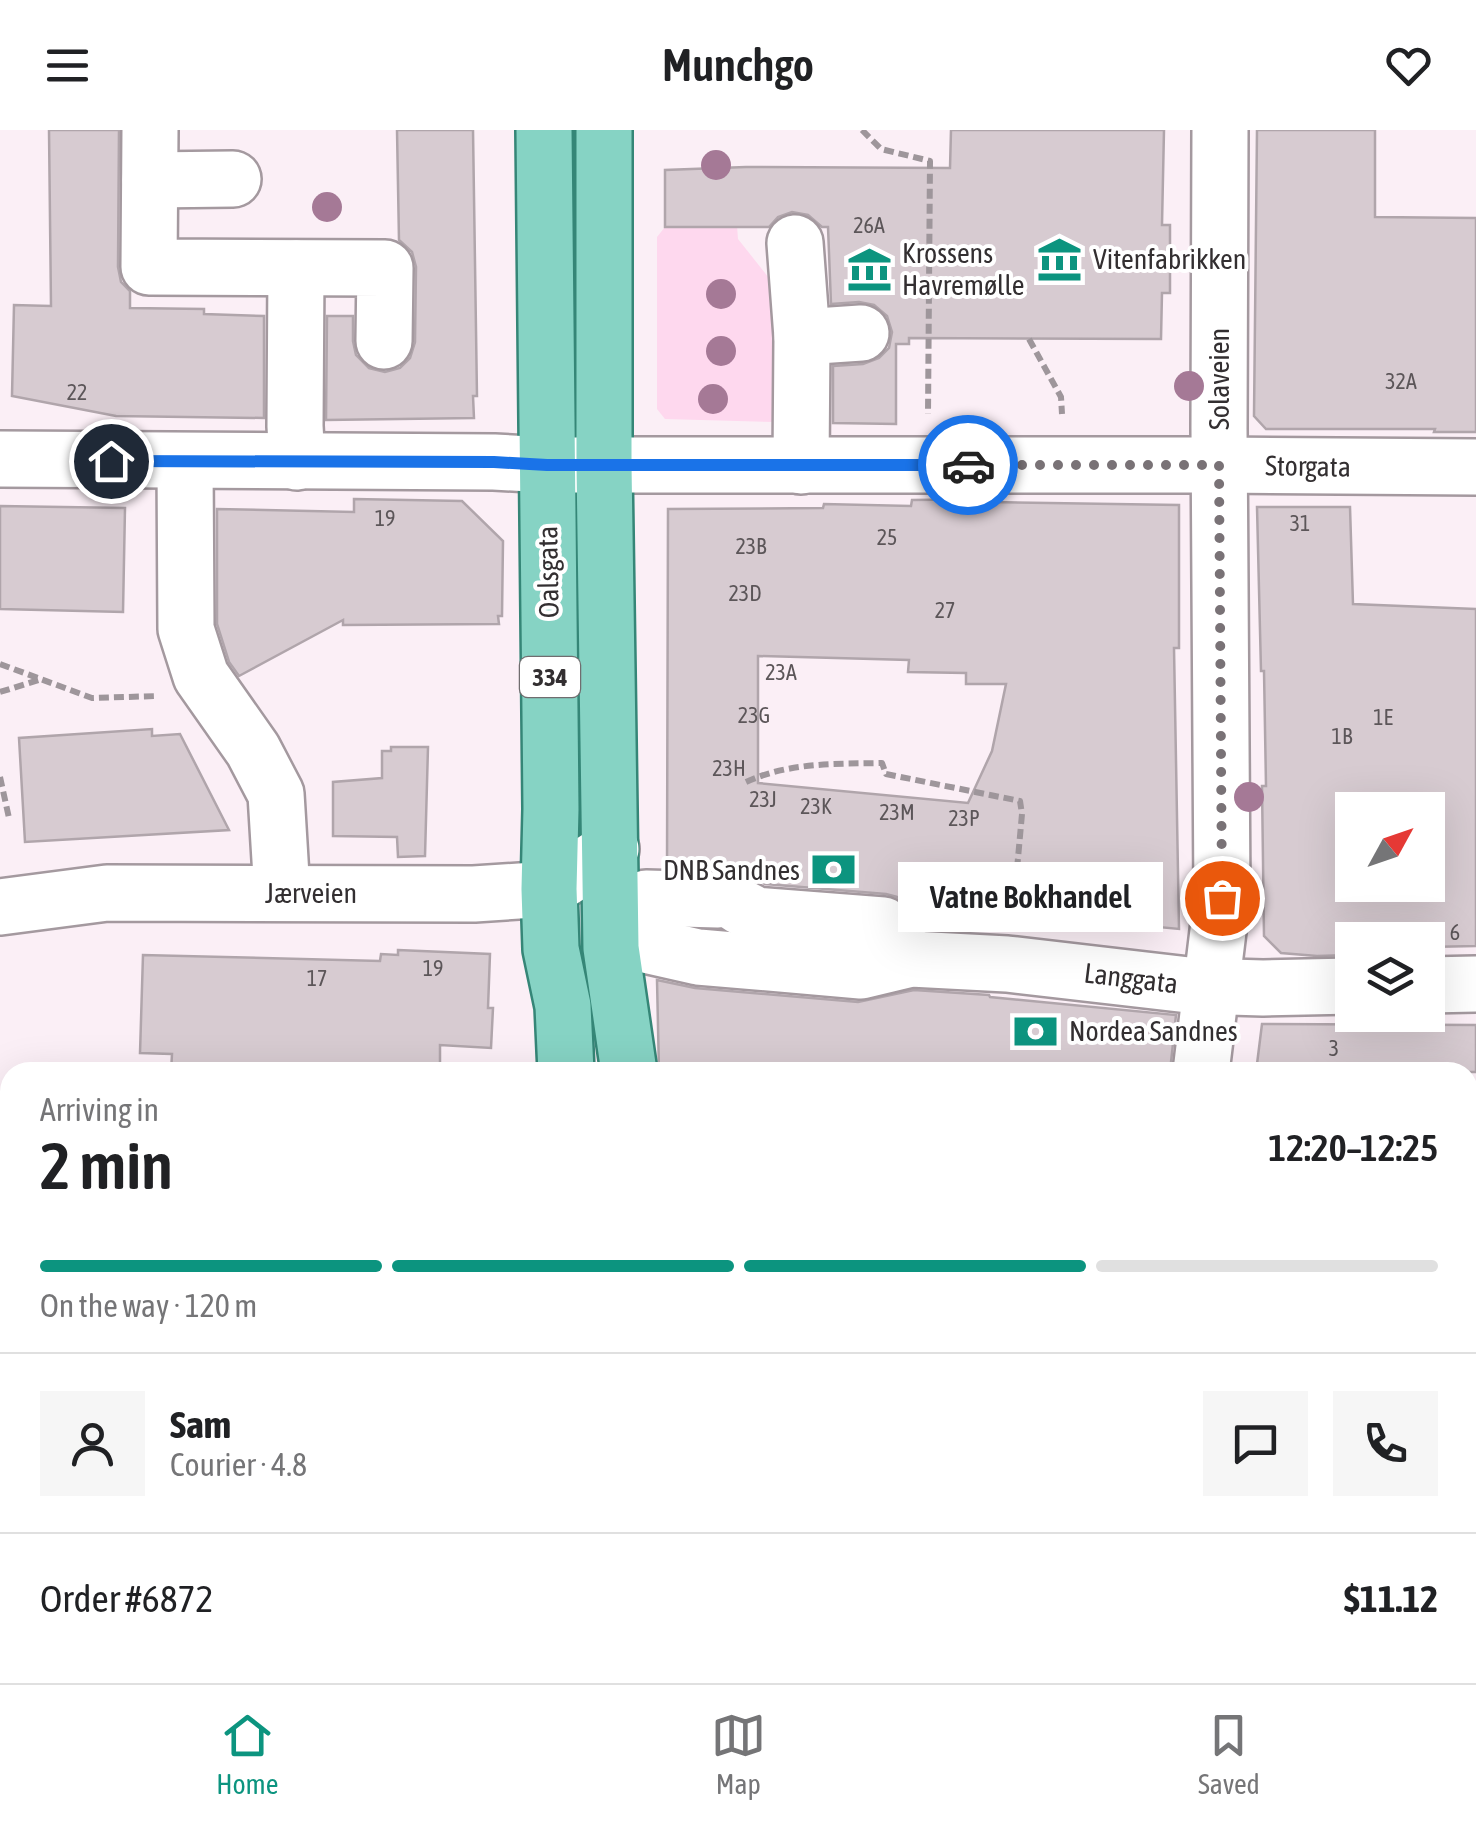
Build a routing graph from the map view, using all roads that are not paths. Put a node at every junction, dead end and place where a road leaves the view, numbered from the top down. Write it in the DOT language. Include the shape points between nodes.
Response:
graph roads {
  1 [pos="544,130"];
  2 [pos="604,130"];
  3 [pos="1220,130"];
  4 [pos="150,155"];
  5 [pos="232,179"];
  6 [pos="795,243"];
  7 [pos="296,268"];
  8 [pos="862,333"];
  9 [pos="802,337"];
  10 [pos="384,342"];
  11 [pos="0,459"];
  12 [pos="185,462"];
  13 [pos="296,462"];
  14 [pos="604,464"];
  15 [pos="547,465"];
  16 [pos="1219,465"];
  17 [pos="801,466"];
  18 [pos="1476,468"];
  19 [pos="610,849"];
  20 [pos="549,888"];
  21 [pos="282,893"];
  22 [pos="0,907"];
  23 [pos="645,922"];
  24 [pos="1476,984"];
  25 [pos="1445,985"];
  26 [pos="1335,986"];
  27 [pos="1212,987"];
  28 [pos="566,1062"];
  29 [pos="627,1062"];
  30 [pos="1203,1062"];
  1 -- 15 [label="main road, Oalsgata / 334"];
  2 -- 14 [label="main road, Oalsgata / 334"];
  3 -- 16 [label="street, Solaveien"];
  4 -- 5 [label="street"];
  4 -- 7 [label="street" via="149,267"];
  6 -- 9 [label="street"];
  7 -- 10 [label="street" via="385,268"];
  7 -- 13 [label="street"];
  8 -- 9 [label="street"];
  9 -- 17 [label="street"];
  11 -- 12 [label="street, Storgata"];
  12 -- 13 [label="street, Storgata"];
  12 -- 21 [label="street" via="186,629 201,676 276,794"];
  13 -- 15 [label="street, Storgata"];
  14 -- 15 [label="street, Storgata"];
  14 -- 17 [label="street, Storgata"];
  14 -- 19 [label="main road, Oalsgata / 334"];
  15 -- 20 [label="main road, Oalsgata / 334"];
  16 -- 17 [label="street, Storgata"];
  16 -- 18 [label="street, Storgata"];
  16 -- 27 [label="street, Solaveien" via="1222,898"];
  19 -- 20 [label="street, Jærveien"];
  19 -- 29 [label="main road, Oalsgata / 334" via="611,948"];
  20 -- 21 [label="street, Jærveien"];
  20 -- 28 [label="main road, Oalsgata / 334"];
  21 -- 22 [label="street, Jærveien" via="107,893"];
  23 -- 27 [label="street, Langgata" via="698,957 736,923 862,972 911,959"];
  24 -- 25 [label="street"];
  26 -- 27 [label="street, Langgata"];
  27 -- 30 [label="street, Solaveien"];
}
